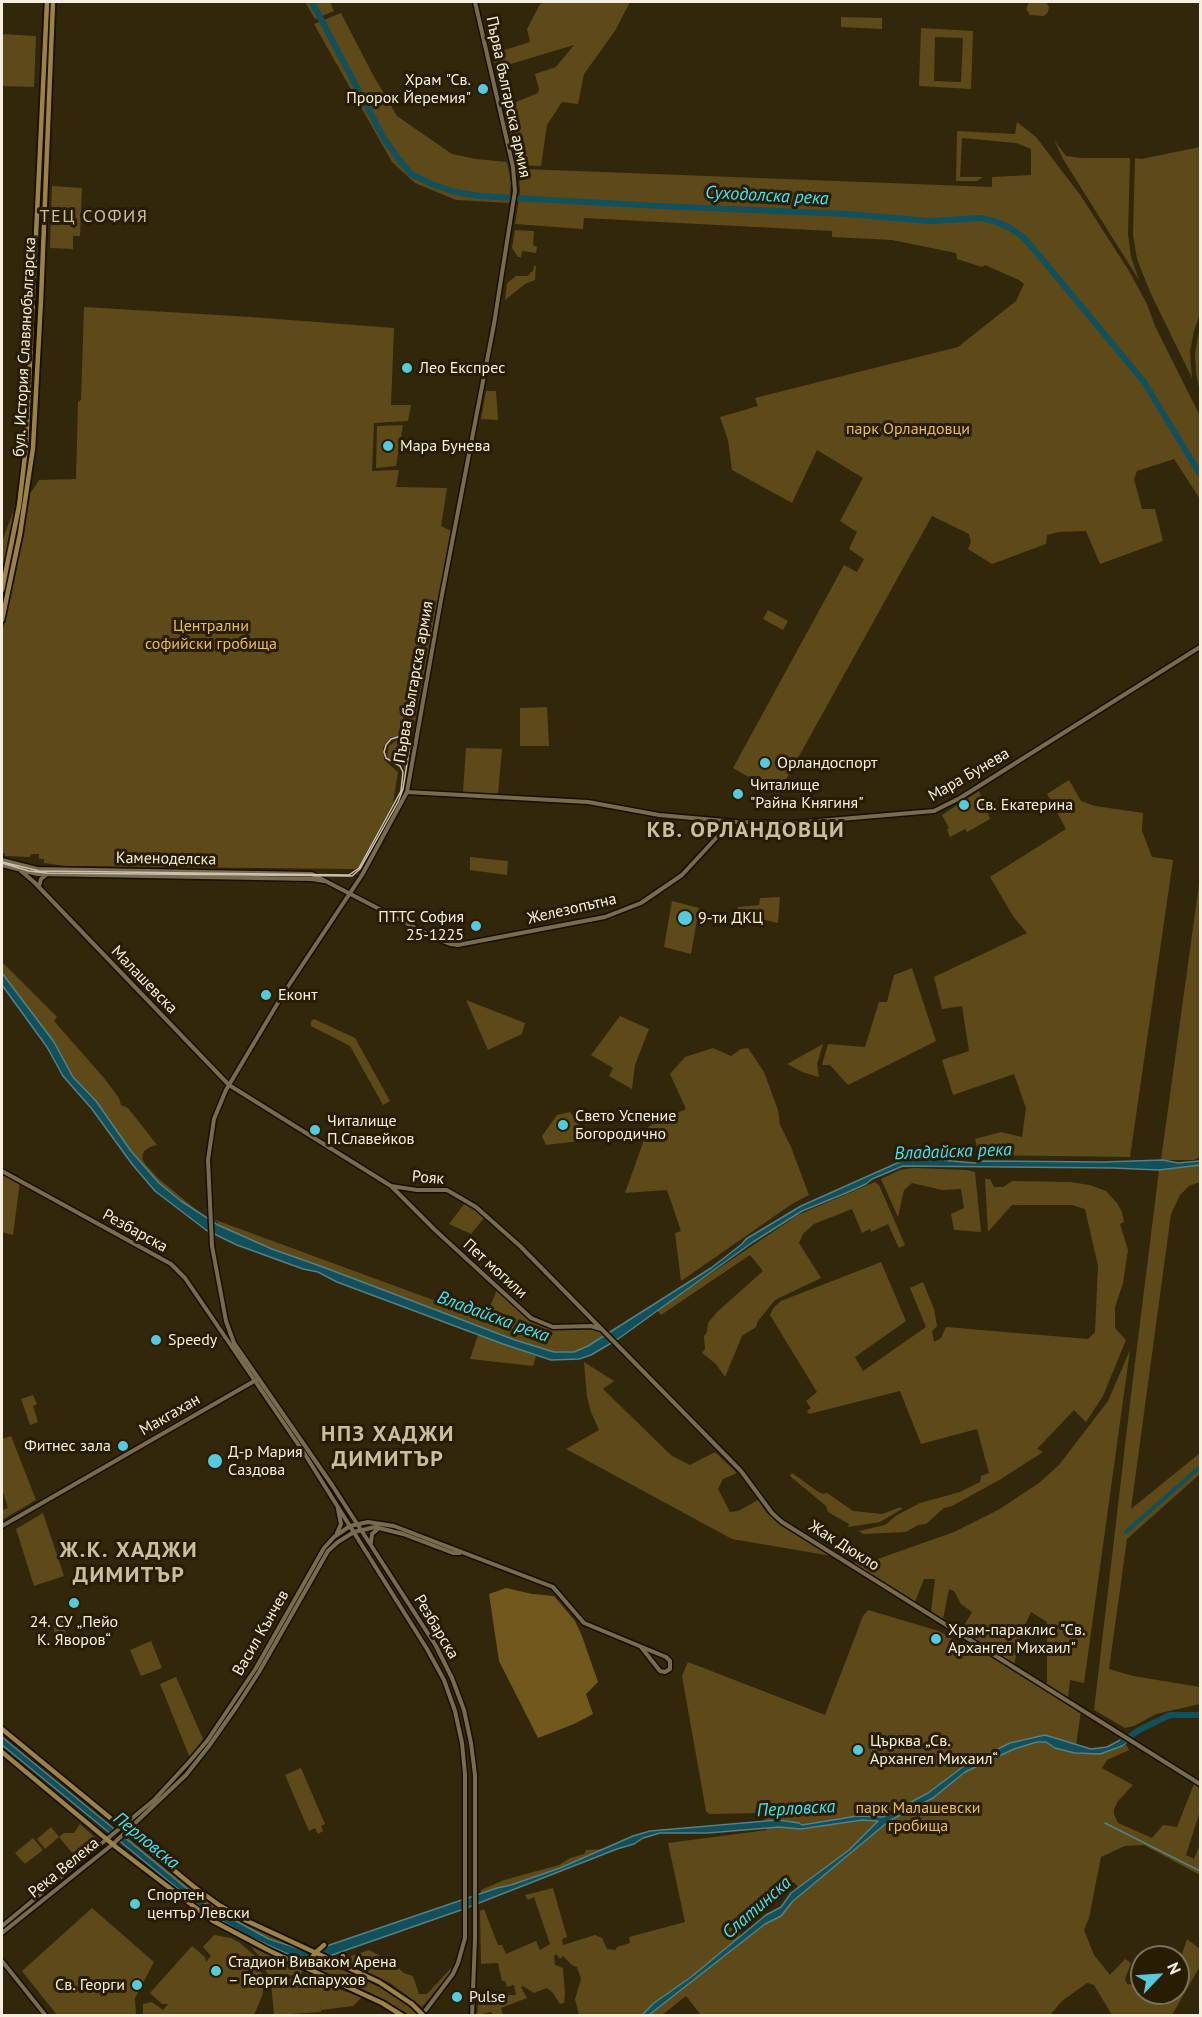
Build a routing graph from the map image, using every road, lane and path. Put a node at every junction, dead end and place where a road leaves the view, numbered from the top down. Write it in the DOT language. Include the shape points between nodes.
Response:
graph roads {
  1 [pos="47,2"];
  2 [pos="53,2"];
  3 [pos="475,2"];
  4 [pos="2,590"];
  5 [pos="2,617"];
  6 [pos="1200,647"];
  7 [pos="407,792"];
  8 [pos="731,821"];
  9 [pos="2,860"];
  10 [pos="2,865"];
  11 [pos="21,871"];
  12 [pos="35,871"];
  13 [pos="47,874"];
  14 [pos="34,882"];
  15 [pos="328,882"];
  16 [pos="39,886"];
  17 [pos="42,891"];
  18 [pos="349,894"];
  19 [pos="458,945"];
  20 [pos="229,1085"];
  21 [pos="2,1171"];
  22 [pos="391,1186"];
  23 [pos="213,1320"];
  24 [pos="226,1322"];
  25 [pos="602,1329"];
  26 [pos="229,1343"];
  27 [pos="256,1379"];
  28 [pos="338,1505"];
  29 [pos="356,1523"];
  30 [pos="2,1526"];
  31 [pos="350,1526"];
  32 [pos="380,1528"];
  33 [pos="360,1530"];
  34 [pos="354,1532"];
  35 [pos="334,1537"];
  36 [pos="372,1547"];
  37 [pos="464,1553"];
  38 [pos="641,1647"];
  39 [pos="2,1729"];
  40 [pos="2,1752"];
  41 [pos="1200,1784"];
  42 [pos="123,1831"];
  43 [pos="110,1838"];
  44 [pos="115,1842"];
  45 [pos="2,1926"];
  46 [pos="2,1934"];
  47 [pos="324,1945"];
  48 [pos="315,1953"];
  49 [pos="322,1956"];
  50 [pos="343,1956"];
  51 [pos="2,1961"];
  52 [pos="313,1965"];
  53 [pos="343,1965"];
  54 [pos="306,1968"];
  55 [pos="46,2016"];
  56 [pos="403,2016"];
  57 [pos="423,2016"];
  58 [pos="472,2016"];
  1 -- 4 [label="main road, бул. История Славянобългарска" via="26,447"];
  2 -- 5 [label="main road, бул. История Славянобългарска" via="33,448"];
  3 -- 7 [label="street, Първа българска армия" via="513,167 514,203"];
  6 -- 8 [label="street, Мара Бунева" via="934,811 794,823"];
  7 -- 8 [label="street, Мара Бунева" via="588,802"];
  7 -- 18 [label="street, Първа българска армия"];
  8 -- 19 [label="street, Железопътна" via="682,875 641,903 605,917"];
  9 -- 12 [label="street, Каменоделска"];
  10 -- 11 [label="street, Каменоделска"];
  11 -- 12 [label="street, Каменоделска"];
  11 -- 14 [label="street, Малашевска"];
  12 -- 13 [label="street, Каменоделска"];
  12 -- 14 [label="street"];
  12 -- 15 [label="street, Каменоделска" via="312,874"];
  12 -- 16 [label="street, Малашевска"];
  13 -- 15 [label="street, Каменоделска"];
  13 -- 16 [label="street"];
  14 -- 17 [label="street, Малашевска"];
  15 -- 18 [label="street, Каменоделска"];
  16 -- 17 [label="street, Малашевска"];
  17 -- 20 [label="street, Малашевска"];
  18 -- 19 [label="street, Каменоделска" via="435,938"];
  18 -- 20 [label="street, Първа българска армия"];
  20 -- 22 [label="street, Рояк"];
  20 -- 24 [label="street, Първа българска армия" via="214,1119 208,1177 211,1235"];
  21 -- 23 [label="street, Резбарска" via="171,1264"];
  22 -- 25 [label="street, Рояк" via="440,1189 465,1199 520,1246"];
  22 -- 25 [label="street, Пет могили" via="531,1318 553,1327"];
  23 -- 24 [label="street"];
  23 -- 26 [label="street, Резбарска"];
  24 -- 26 [label="street, Резбарска"];
  24 -- 27 [label="street, Резбарска"];
  25 -- 41 [label="street, Жак Дюкло" via="741,1471 782,1522"];
  26 -- 27 [label="street, Резбарска"];
  27 -- 28 [label="street, Резбарска"];
  27 -- 29 [label="street, Резбарска"];
  27 -- 30 [label="street, Макгахан"];
  28 -- 31 [label="street, Резбарска"];
  28 -- 35 [label="street" via="341,1524"];
  29 -- 31 [label="street, Васил Кънчев"];
  29 -- 33 [label="street, Резбарска"];
  29 -- 37 [label="street, Васил Кънчев" via="394,1526"];
  31 -- 34 [label="street, Резбарска"];
  31 -- 35 [label="street, Васил Кънчев"];
  32 -- 33 [label="street, Васил Кънчев"];
  32 -- 36 [label="street" via="372,1534"];
  32 -- 37 [label="street, Васил Кънчев" via="453,1553"];
  33 -- 34 [label="street, Васил Кънчев"];
  33 -- 36 [label="street, Резбарска"];
  34 -- 42 [label="street, Васил Кънчев" via="328,1551 259,1672 209,1746 186,1775"];
  34 -- 57 [label="street, Резбарска" via="444,1680 462,1743 465,1938 459,1963"];
  35 -- 42 [label="street, Васил Кънчев" via="256,1668 207,1741"];
  36 -- 58 [label="street, Резбарска" via="436,1646 464,1710 474,1775"];
  37 -- 38 [label="street, Васил Кънчев" via="553,1587 584,1623"];
  38 -- 38 [label="street, Васил Кънчев" via="660,1671 670,1669 668,1658"];
  39 -- 42 [label="main road"];
  40 -- 43 [label="main road"];
  42 -- 43 [label="street, Васил Кънчев"];
  42 -- 44 [label="street, Васил Кънчев"];
  42 -- 48 [label="main road" via="219,1905"];
  43 -- 44 [label="main road"];
  43 -- 45 [label="street, Река Велека"];
  44 -- 46 [label="street, Река Велека"];
  44 -- 54 [label="main road" via="213,1921"];
  47 -- 48 [label="main road"];
  48 -- 49 [label="main road"];
  48 -- 54 [label="main road"];
  49 -- 52 [label="main road"];
  49 -- 53 [label="main road"];
  50 -- 53 [label="main road"];
  51 -- 55 [label="street"];
  53 -- 57 [label="main road, bridge" via="379,1982"];
  54 -- 56 [label="main road" via="382,2002"];
}
